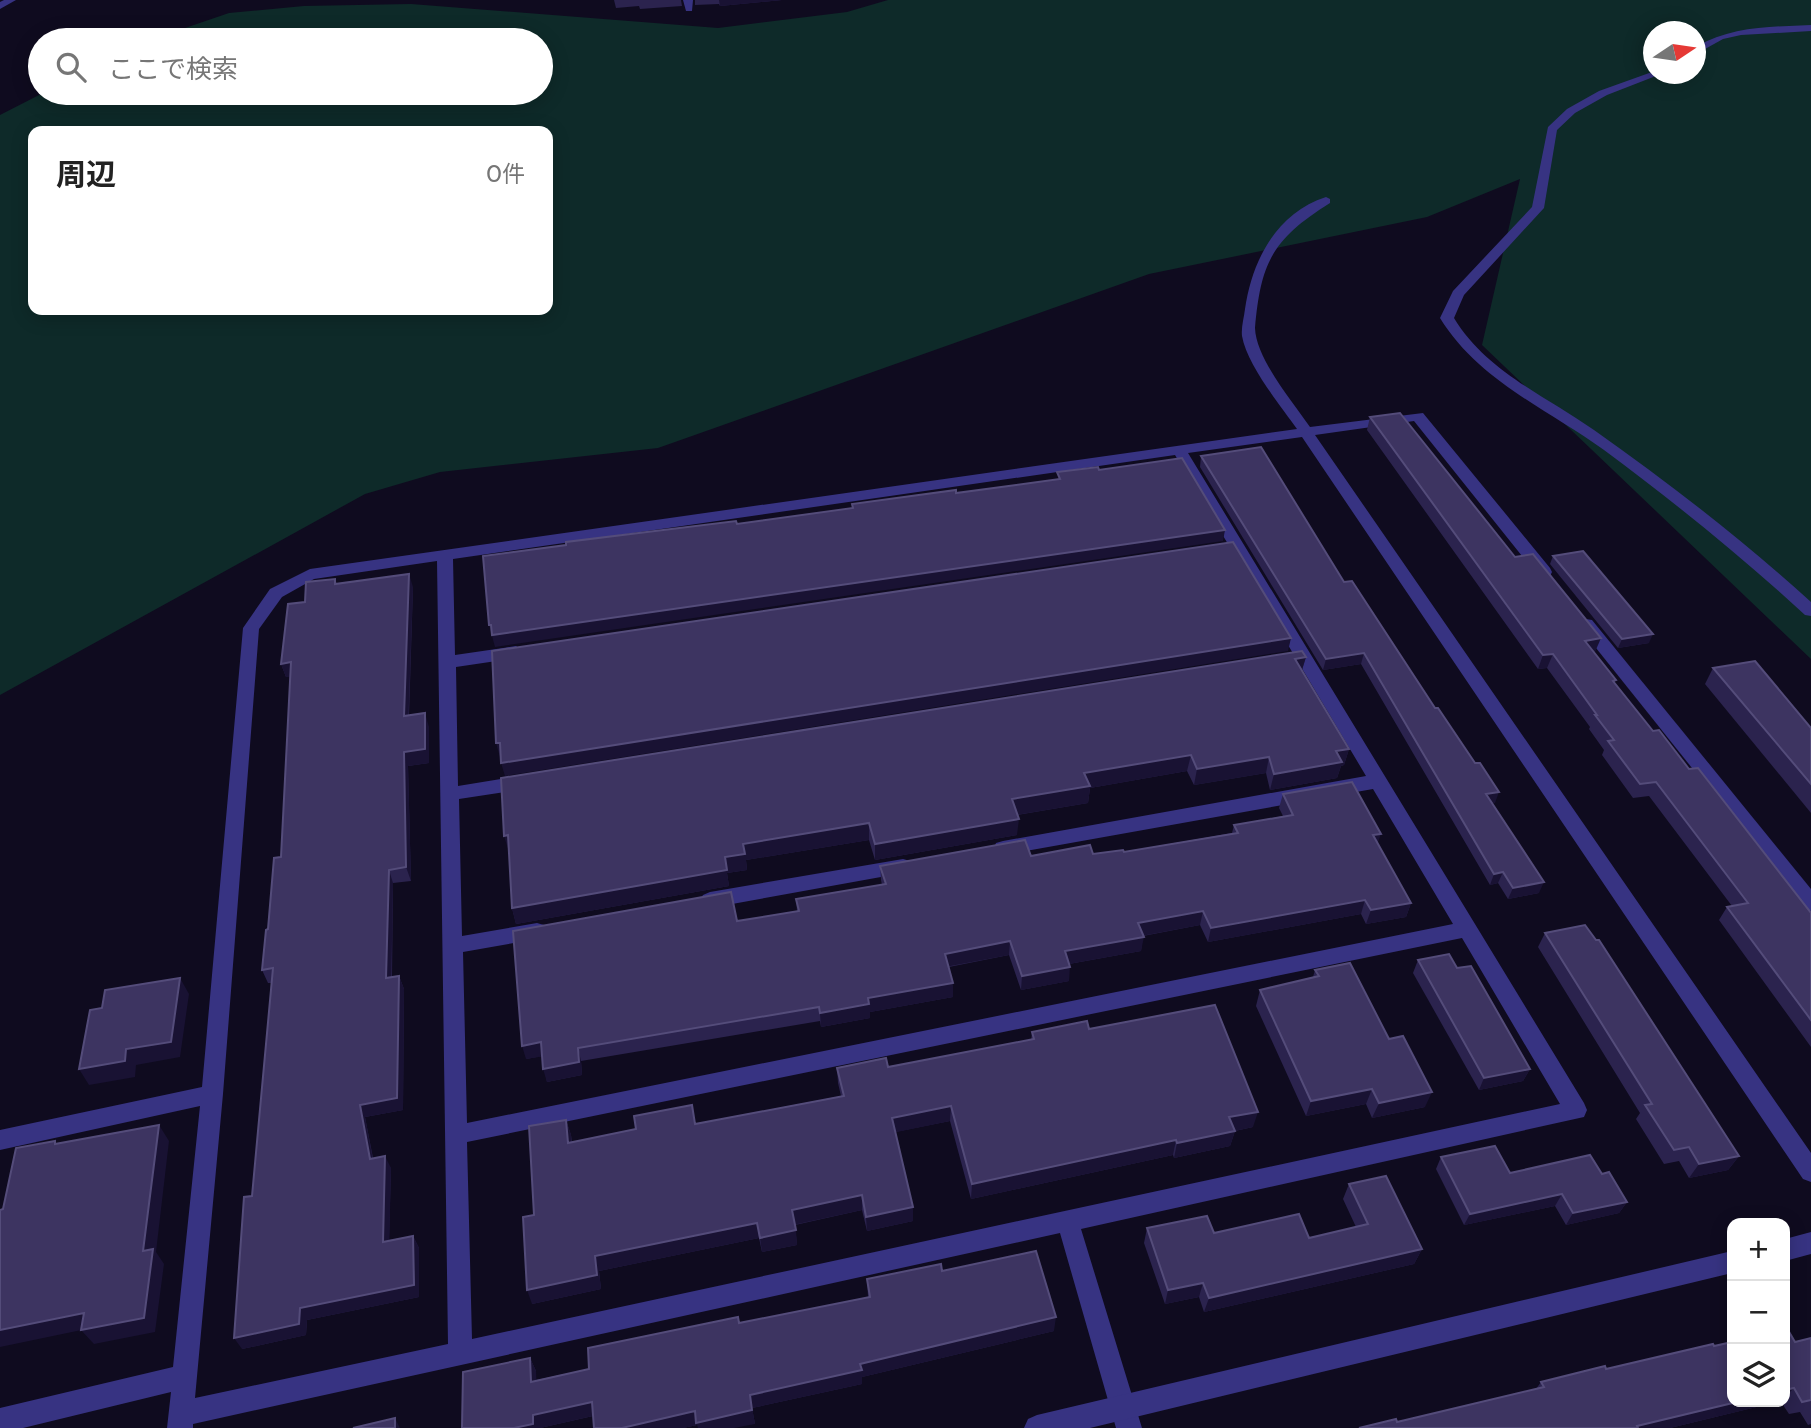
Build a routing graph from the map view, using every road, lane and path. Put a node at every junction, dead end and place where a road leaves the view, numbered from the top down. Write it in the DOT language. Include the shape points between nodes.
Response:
graph roads {
  1 [pos="11,0"];
  2 [pos="0,6"];
  3 [pos="1811,29"];
  4 [pos="1706,45"];
  5 [pos="1643,79"];
  6 [pos="1326,201"];
  7 [pos="1306,432"];
  8 [pos="1180,452"];
  9 [pos="445,555"];
  10 [pos="1558,589"];
  11 [pos="1576,611"];
  12 [pos="1811,611"];
  13 [pos="528,650"];
  14 [pos="447,662"];
  15 [pos="545,778"];
  16 [pos="1378,780"];
  17 [pos="449,794"];
  18 [pos="983,851"];
  19 [pos="928,861"];
  20 [pos="697,902"];
  21 [pos="1811,903"];
  22 [pos="560,927"];
  23 [pos="1468,929"];
  24 [pos="451,946"];
  25 [pos="212,1094"];
  26 [pos="455,1135"];
  27 [pos="0,1140"];
  28 [pos="1811,1172"];
  29 [pos="1067,1219"];
  30 [pos="1811,1244"];
  31 [pos="1790,1249"];
  32 [pos="1727,1263"];
  33 [pos="460,1352"];
  34 [pos="186,1377"];
  35 [pos="1125,1417"];
  36 [pos="0,1421"];
  37 [pos="181,1421"];
  38 [pos="1037,1428"];
  1 -- 2 [label="street"];
  3 -- 4 [label="street" via="1741,33"];
  5 -- 12 [label="street" via="1603,93 1571,111 1552,129 1538,208 1458,294 1447,318 1455,336 1485,364 1585,430 1731,540"];
  6 -- 7 [label="street" via="1274,238 1256,276 1249,337"];
  7 -- 8 [label="street"];
  7 -- 10 [label="street" via="1419,416"];
  7 -- 28 [label="street"];
  8 -- 9 [label="street"];
  8 -- 16 [label="street" via="1297,658"];
  9 -- 14 [label="street"];
  9 -- 25 [label="street" via="310,574 276,593 251,628"];
  11 -- 21 [label="street"];
  13 -- 14 [label="street"];
  14 -- 17 [label="street"];
  15 -- 17 [label="street"];
  16 -- 18 [label="street"];
  16 -- 23 [label="street"];
  17 -- 24 [label="street"];
  19 -- 20 [label="street"];
  22 -- 24 [label="street"];
  23 -- 26 [label="street"];
  23 -- 29 [label="street" via="1576,1110"];
  24 -- 26 [label="street"];
  25 -- 27 [label="street"];
  25 -- 34 [label="street"];
  26 -- 33 [label="street"];
  29 -- 33 [label="street"];
  29 -- 35 [label="street"];
  30 -- 31 [label="street"];
  32 -- 35 [label="street"];
  33 -- 37 [label="street"];
  34 -- 36 [label="street"];
  34 -- 37 [label="street"];
  35 -- 38 [label="street"];
}
